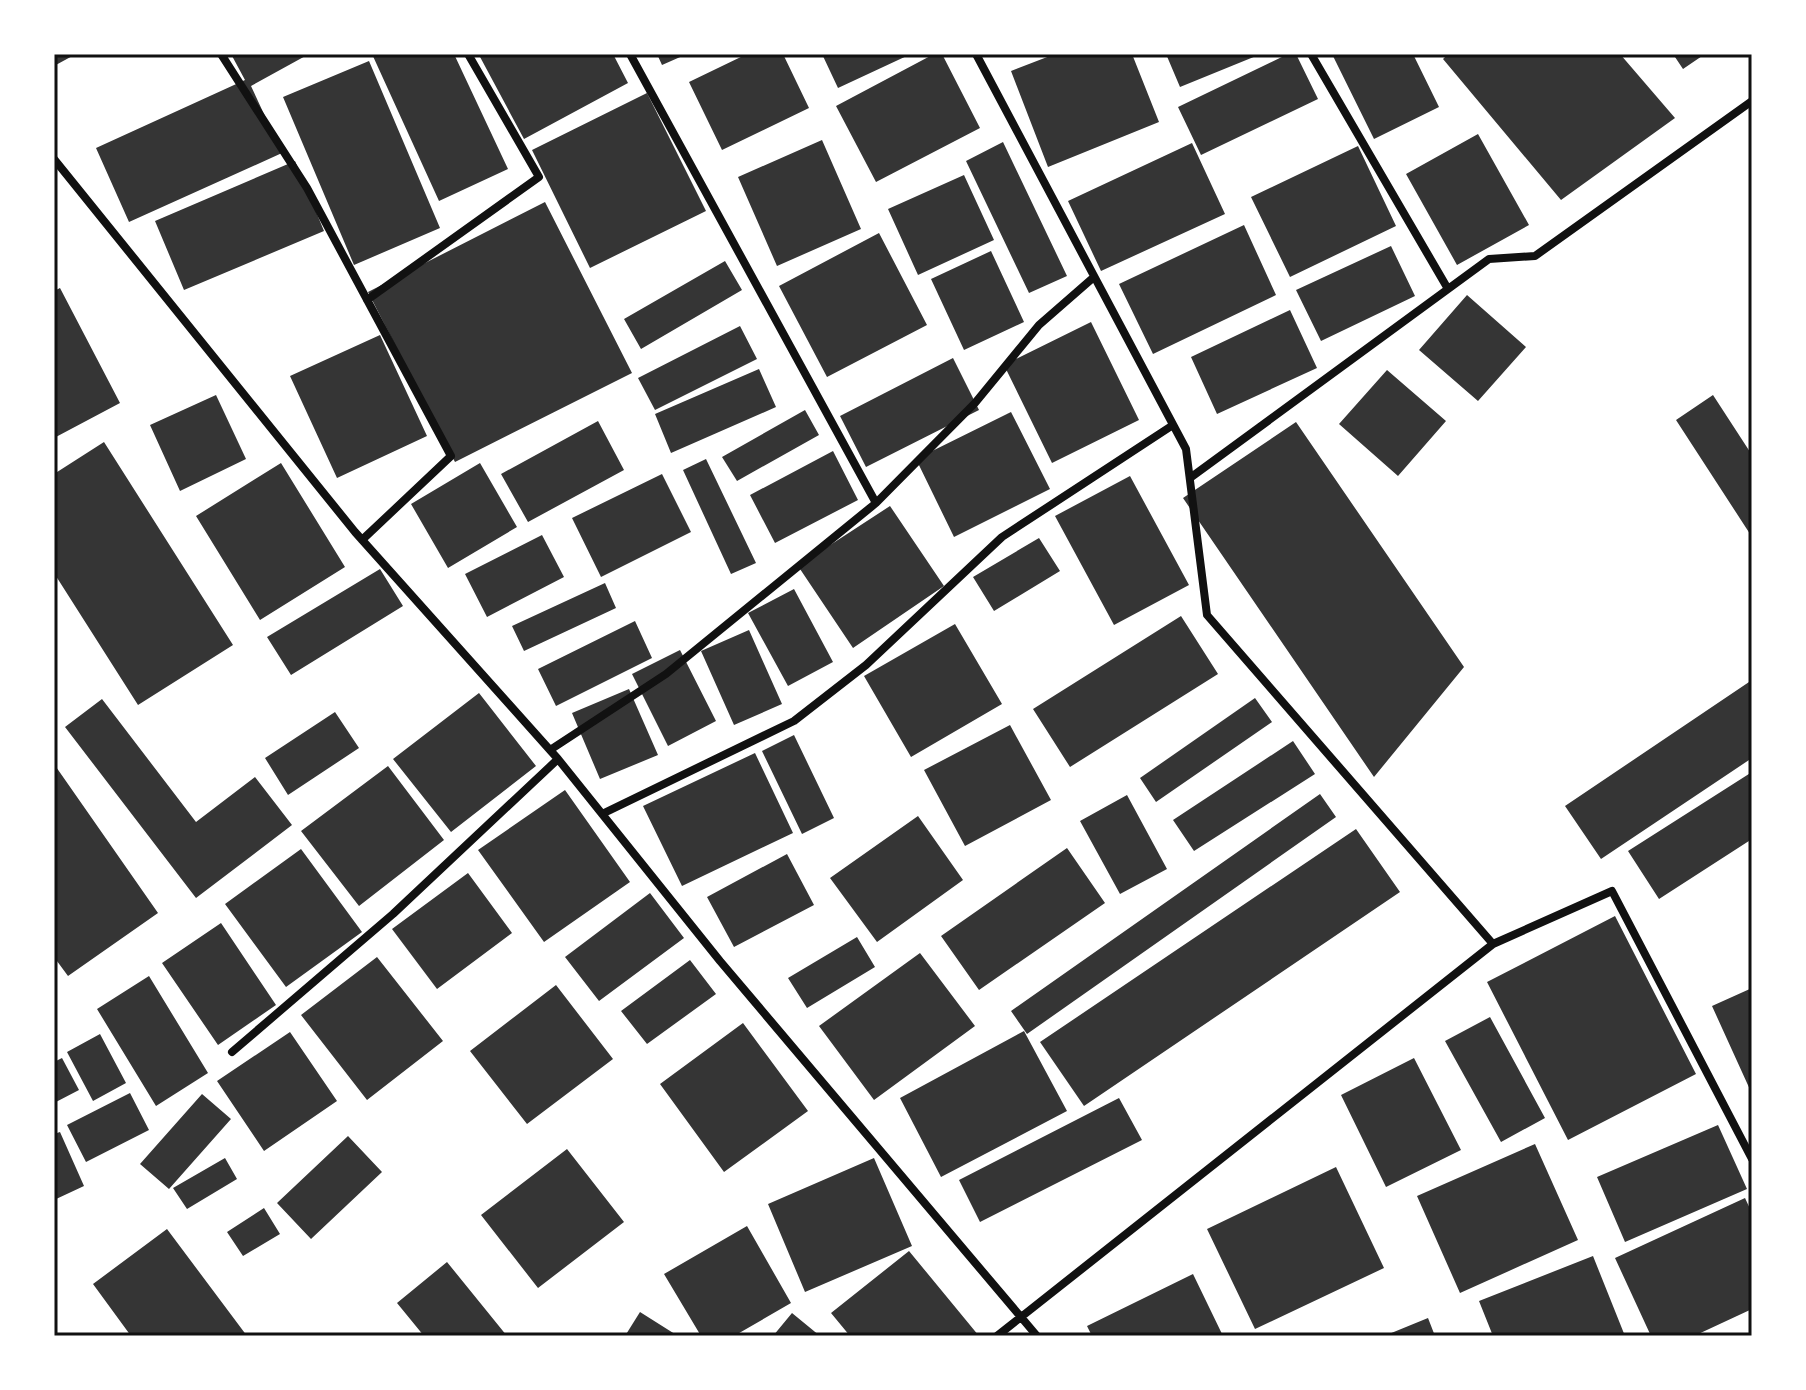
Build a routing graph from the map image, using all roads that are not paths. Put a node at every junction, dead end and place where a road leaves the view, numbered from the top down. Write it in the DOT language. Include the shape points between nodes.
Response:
graph roads {
  1 [pos="221,54"];
  2 [pos="468,54"];
  3 [pos="630,54"];
  4 [pos="976,54"];
  5 [pos="1311,54"];
  6 [pos="1752,101"];
  7 [pos="54,159"];
  8 [pos="1094,277"];
  9 [pos="1448,289"];
  10 [pos="367,300"];
  11 [pos="1173,425"];
  12 [pos="1190,478"];
  13 [pos="876,503"];
  14 [pos="362,540"];
  15 [pos="550,750"];
  16 [pos="558,759"];
  17 [pos="602,814"];
  18 [pos="1493,944"];
  19 [pos="232,1052"];
  20 [pos="1752,1159"];
  21 [pos="1021,1316"];
  22 [pos="997,1336"];
  23 [pos="1037,1336"];
  1 -- 10 [label="street" via="307,188"];
  2 -- 10 [label="street" via="539,177"];
  3 -- 13 [label="street"];
  4 -- 8 [label="street"];
  5 -- 9 [label="street"];
  6 -- 9 [label="street" via="1535,256 1489,259"];
  7 -- 14 [label="street"];
  8 -- 11 [label="street"];
  8 -- 13 [label="street" via="1039,325 975,403"];
  9 -- 12 [label="street"];
  10 -- 14 [label="street" via="451,456"];
  11 -- 12 [label="street" via="1186,449"];
  11 -- 17 [label="street" via="1002,537 866,665 794,721"];
  12 -- 18 [label="street" via="1207,615"];
  13 -- 15 [label="street" via="666,674"];
  14 -- 15 [label="street"];
  15 -- 16 [label="street"];
  16 -- 17 [label="street"];
  16 -- 19 [label="street" via="393,914"];
  17 -- 21 [label="street"];
  18 -- 20 [label="street" via="1612,891"];
  18 -- 21 [label="street"];
  21 -- 22 [label="street"];
  21 -- 23 [label="street"];
}
